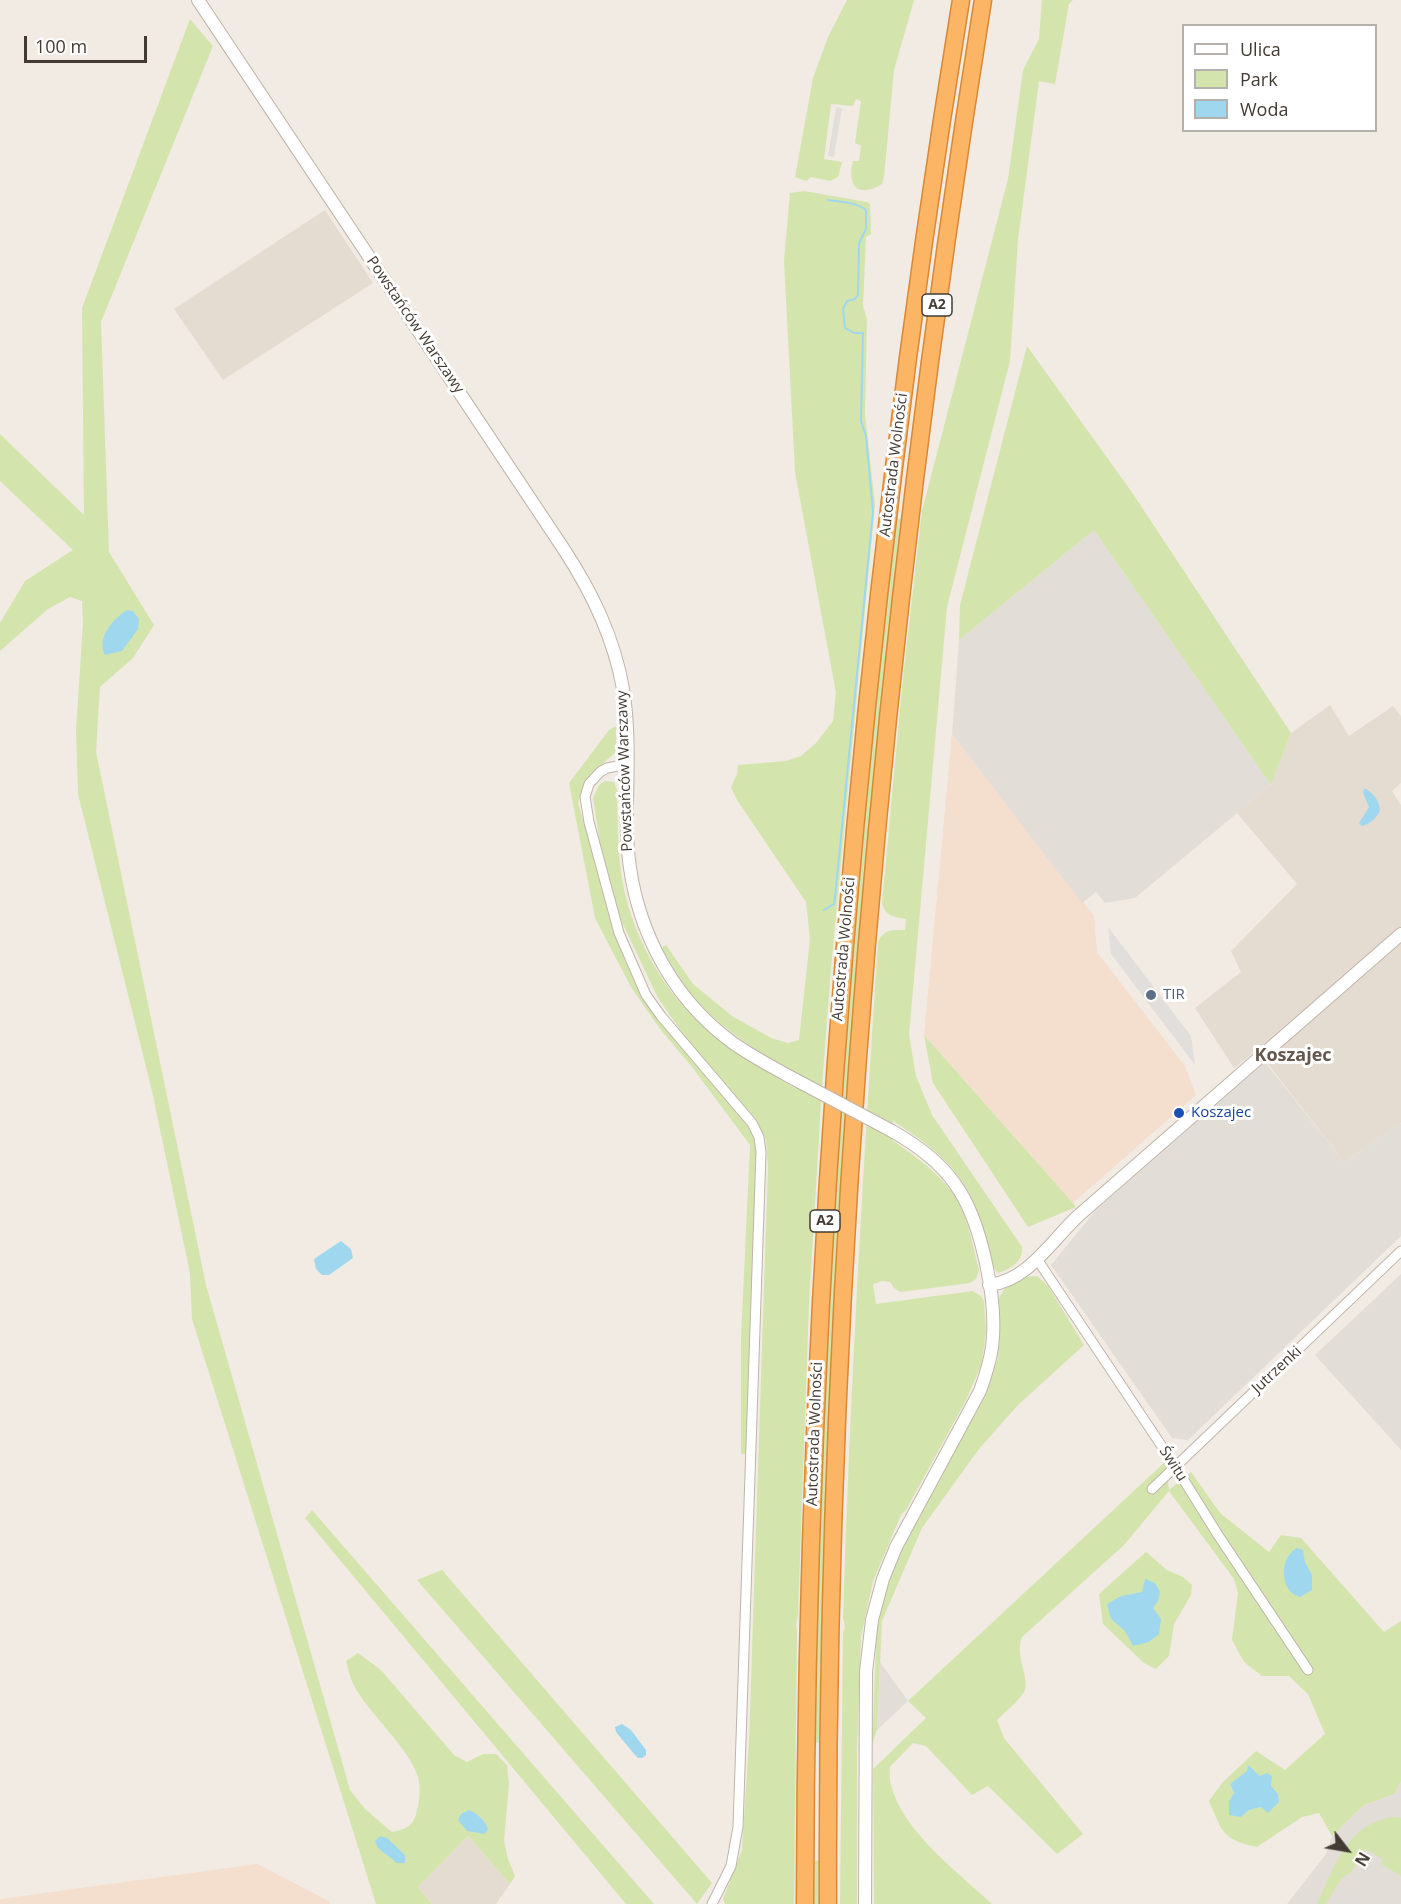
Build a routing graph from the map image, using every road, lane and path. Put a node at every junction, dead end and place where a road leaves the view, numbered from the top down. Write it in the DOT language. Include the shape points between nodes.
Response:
graph roads {
  1 [pos="198,0"];
  2 [pos="961,0"];
  3 [pos="984,0"];
  4 [pos="628,764"];
  5 [pos="1401,934"];
  6 [pos="1401,1251"];
  7 [pos="1037,1259"];
  8 [pos="989,1285"];
  9 [pos="1175,1466"];
  10 [pos="1152,1489"];
  11 [pos="1308,1670"];
  12 [pos="712,1904"];
  13 [pos="805,1904"];
  14 [pos="828,1904"];
  15 [pos="865,1904"];
  1 -- 4 [label="street, Powstańców Warszawy" via="582,577 608,631 618,666 626,712"];
  2 -- 13 [label="highway, Autostrada Wolności / A2" via="886,526 839,1007 812,1507"];
  3 -- 14 [label="highway, Autostrada Wolności / A2" via="918,449 866,963 837,1433"];
  4 -- 8 [label="street, Powstańców Warszawy, bridge" via="630,873 640,915 678,988 713,1027 744,1051 892,1131 935,1161 964,1198 976,1227"];
  4 -- 12 [label="street" via="600,772 589,784 585,797 619,933 646,995 752,1123 761,1152 736,1841 731,1866"];
  5 -- 7 [label="street" via="1078,1216"];
  6 -- 9 [label="street, Jutrzenki"];
  7 -- 8 [label="street" via="1004,1281"];
  7 -- 9 [label="street, Świtu"];
  8 -- 15 [label="street, Powstańców Warszawy" via="993,1337 984,1380 896,1547 872,1620 866,1672"];
  9 -- 10 [label="street, Jutrzenki"];
  9 -- 11 [label="street, Świtu"];
}
